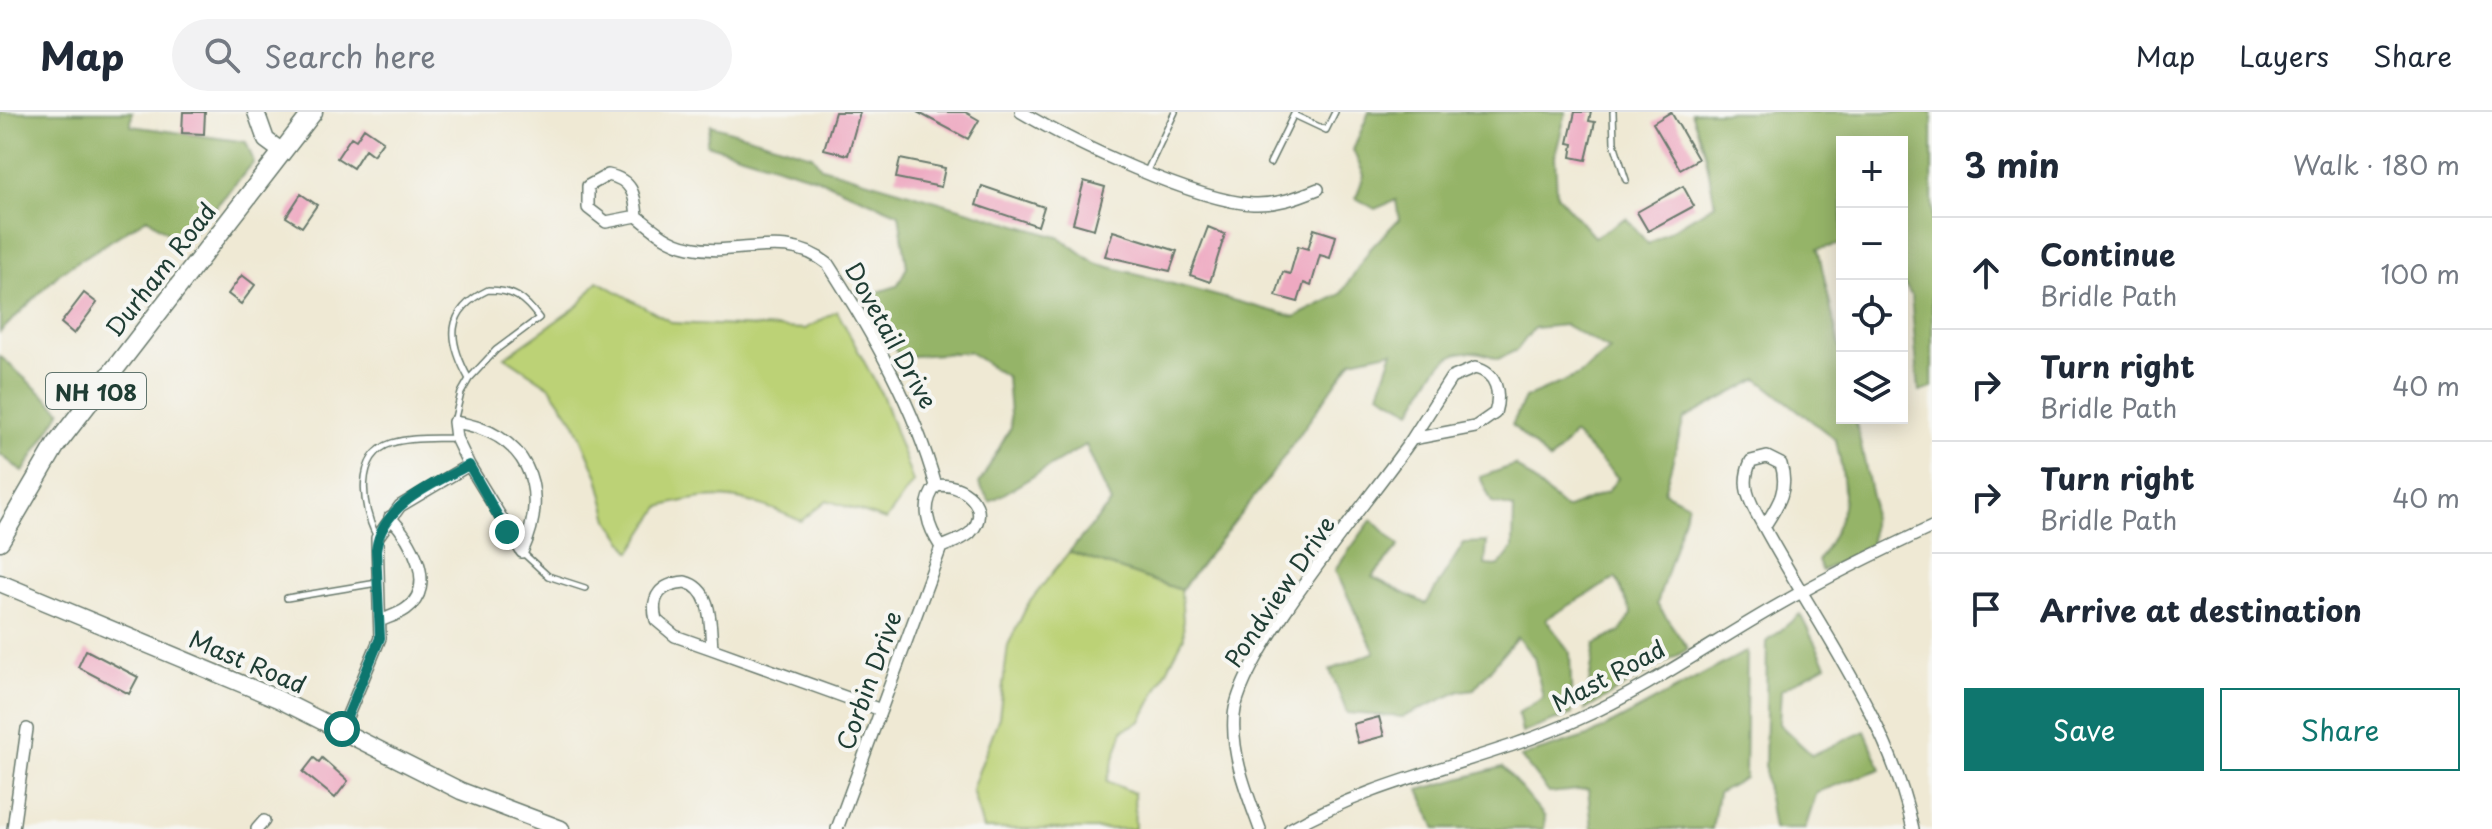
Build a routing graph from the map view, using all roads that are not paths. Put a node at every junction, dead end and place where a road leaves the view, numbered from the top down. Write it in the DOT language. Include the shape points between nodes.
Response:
graph roads {
  1 [pos="256,112"];
  2 [pos="313,112"];
  3 [pos="1021,112"];
  4 [pos="1175,112"];
  5 [pos="1335,112"];
  6 [pos="1613,112"];
  7 [pos="1294,113"];
  8 [pos="281,151"];
  9 [pos="1270,163"];
  10 [pos="1147,171"];
  11 [pos="1626,180"];
  12 [pos="1318,189"];
  13 [pos="637,216"];
  14 [pos="469,379"];
  15 [pos="454,422"];
  16 [pos="456,438"];
  17 [pos="1412,439"];
  18 [pos="469,465"];
  19 [pos="936,486"];
  20 [pos="390,517"];
  21 [pos="1764,527"];
  22 [pos="1932,527"];
  23 [pos="377,538"];
  24 [pos="0,541"];
  25 [pos="941,547"];
  26 [pos="522,552"];
  27 [pos="0,583"];
  28 [pos="378,583"];
  29 [pos="585,588"];
  30 [pos="1800,593"];
  31 [pos="287,598"];
  32 [pos="382,620"];
  33 [pos="712,649"];
  34 [pos="881,710"];
  35 [pos="27,729"];
  36 [pos="342,729"];
  37 [pos="13,829"];
  38 [pos="561,829"];
  39 [pos="837,829"];
  40 [pos="1260,829"];
  41 [pos="1290,829"];
  42 [pos="1913,829"];
  1 -- 8 [label="street" via="260,131"];
  2 -- 8 [label="main road, Durham Road / NH 108"];
  3 -- 10 [label="street"];
  4 -- 10 [label="lane"];
  5 -- 7 [label="lane" via="1326,130"];
  6 -- 11 [label="lane" via="1614,143"];
  7 -- 9 [label="lane"];
  8 -- 24 [label="main road, Durham Road / NH 108" via="56,445"];
  10 -- 12 [label="street" via="1250,204 1285,202"];
  13 -- 13 [label="street" via="631,186 621,178 608,175 588,186 586,198 595,216 618,222"];
  13 -- 19 [label="street, Dovetail Drive" via="665,238 693,248 779,244 828,264 905,397"];
  14 -- 14 [label="lane" via="496,350 539,318 525,299 488,290 462,309 453,344"];
  14 -- 15 [label="lane"];
  15 -- 16 [label="street"];
  15 -- 26 [label="street" via="504,437 525,463 534,497"];
  16 -- 18 [label="street"];
  16 -- 23 [label="lane" via="393,443 374,455 365,479 365,502"];
  17 -- 17 [label="street, Pondview Drive" via="1451,378 1475,368 1494,379 1499,401 1488,421"];
  17 -- 40 [label="street, Pondview Drive" via="1269,638 1237,696 1237,758"];
  18 -- 20 [label="street" via="411,498"];
  18 -- 26 [label="street"];
  19 -- 25 [label="street" via="926,515"];
  19 -- 25 [label="street" via="962,488 977,506 973,530"];
  20 -- 23 [label="street"];
  20 -- 32 [label="street" via="414,546 419,586 407,609"];
  21 -- 21 [label="street" via="1746,495 1744,475 1751,461 1767,457 1781,464 1786,481"];
  21 -- 30 [label="street"];
  22 -- 30 [label="street, Mast Road"];
  23 -- 28 [label="street"];
  25 -- 34 [label="street, Corbin Drive"];
  26 -- 29 [label="lane" via="548,576"];
  27 -- 36 [label="street, Mast Road"];
  28 -- 31 [label="lane"];
  28 -- 32 [label="street"];
  30 -- 41 [label="street, Mast Road" via="1623,699 1578,720 1353,797"];
  30 -- 42 [label="street" via="1882,733"];
  32 -- 36 [label="street" via="376,654"];
  33 -- 33 [label="street" via="709,611 696,585 672,583 661,588 655,598 656,620 675,636"];
  33 -- 34 [label="street"];
  34 -- 39 [label="street, Corbin Drive"];
  35 -- 37 [label="street"];
  36 -- 38 [label="street, Mast Road" via="461,791"];
}
